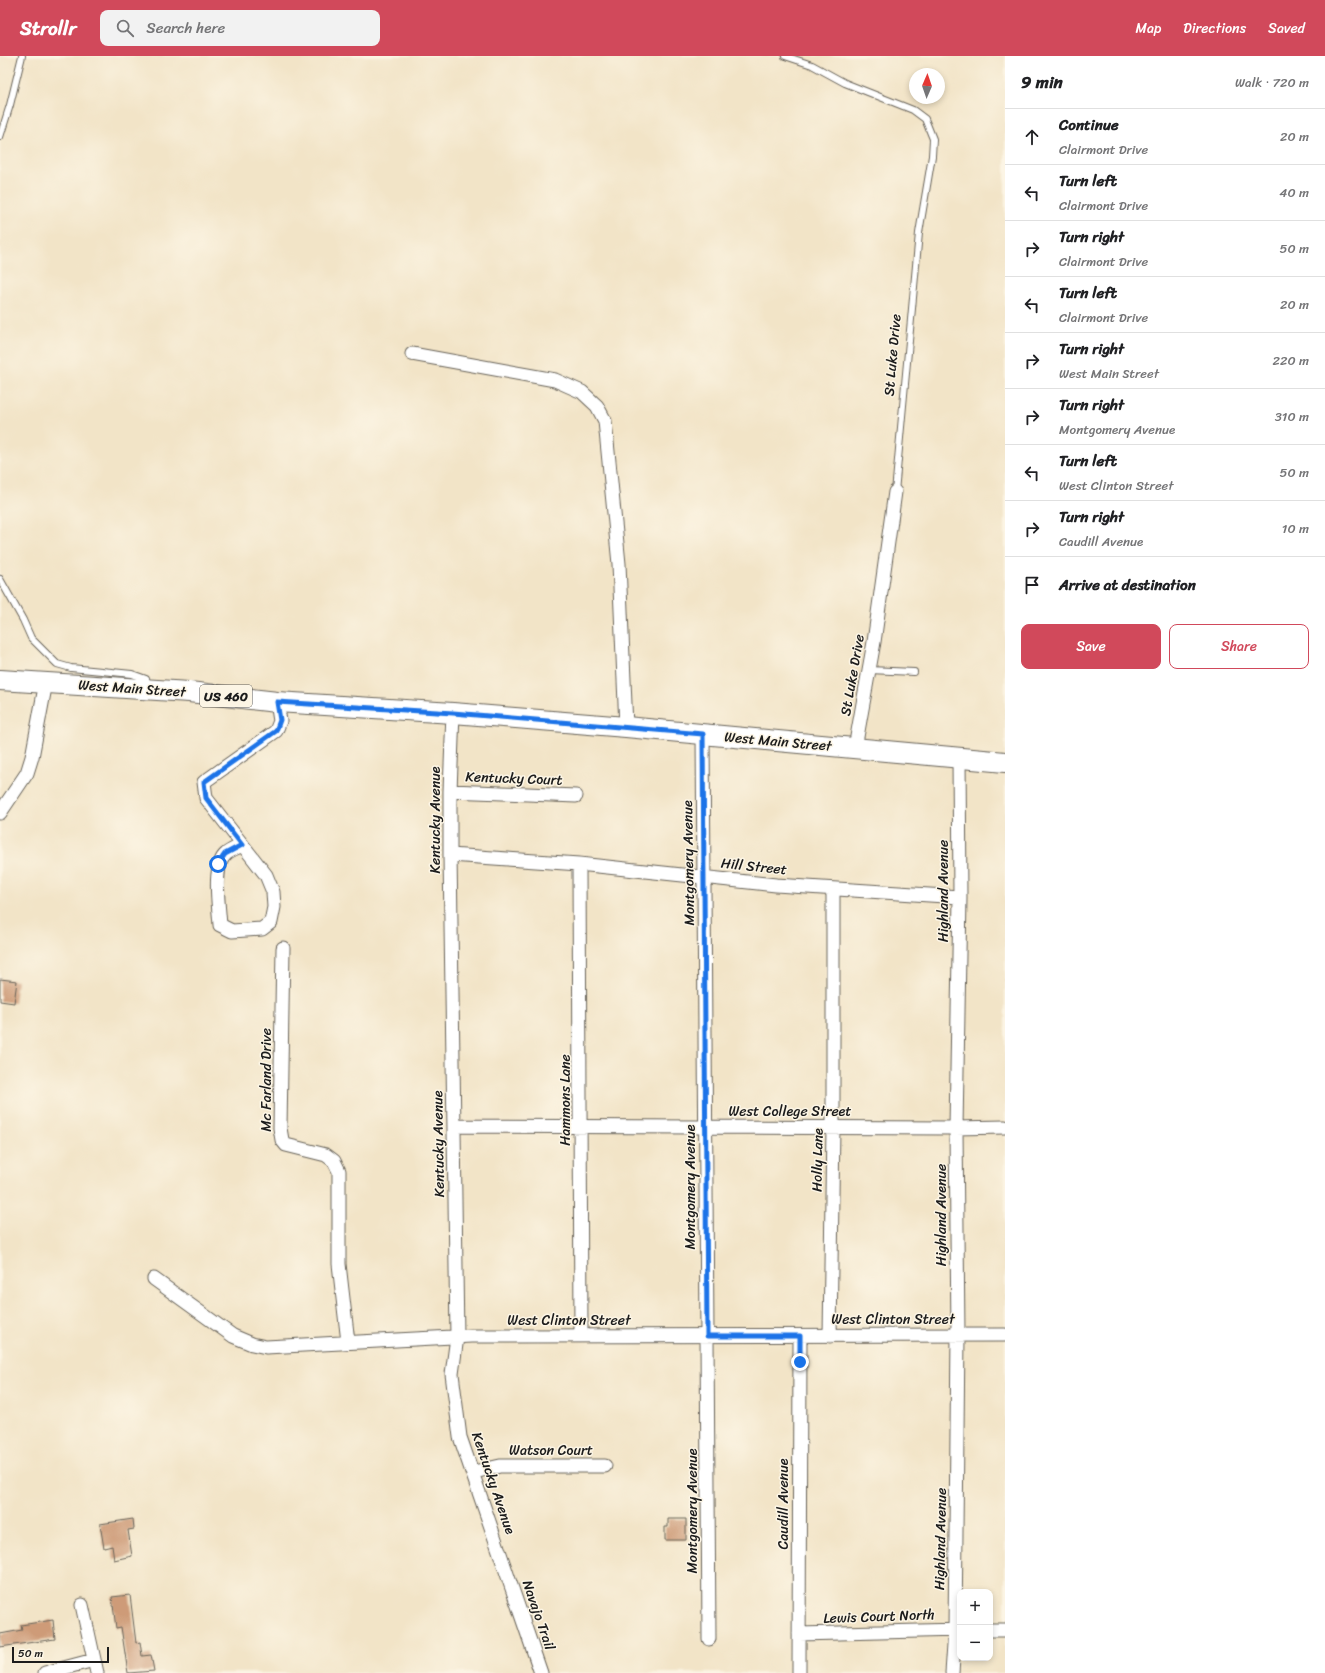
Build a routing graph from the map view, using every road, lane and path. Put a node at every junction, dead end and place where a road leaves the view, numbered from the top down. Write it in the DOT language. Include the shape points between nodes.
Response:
graph roads {
  1 [pos="22,56"];
  2 [pos="785,56"];
  3 [pos="0,137"];
  4 [pos="412,354"];
  5 [pos="895,492"];
  6 [pos="0,579"];
  7 [pos="869,670"];
  8 [pos="914,672"];
  9 [pos="0,680"];
  10 [pos="46,682"];
  11 [pos="150,690"];
  12 [pos="277,702"];
  13 [pos="453,713"];
  14 [pos="626,727"];
  15 [pos="703,734"];
  16 [pos="855,748"];
  17 [pos="959,757"];
  18 [pos="1005,762"];
  19 [pos="450,791"];
  20 [pos="576,796"];
  21 [pos="0,813"];
  22 [pos="242,845"];
  23 [pos="450,855"];
  24 [pos="579,864"];
  25 [pos="704,876"];
  26 [pos="833,889"];
  27 [pos="960,898"];
  28 [pos="283,948"];
  29 [pos="454,1126"];
  30 [pos="581,1127"];
  31 [pos="706,1127"];
  32 [pos="833,1127"];
  33 [pos="1005,1127"];
  34 [pos="956,1128"];
  35 [pos="154,1279"];
  36 [pos="958,1335"];
  37 [pos="1005,1335"];
  38 [pos="581,1336"];
  39 [pos="707,1336"];
  40 [pos="800,1336"];
  41 [pos="830,1336"];
  42 [pos="458,1337"];
  43 [pos="348,1342"];
  44 [pos="605,1466"];
  45 [pos="474,1472"];
  46 [pos="506,1567"];
  47 [pos="82,1605"];
  48 [pos="958,1625"];
  49 [pos="957,1630"];
  50 [pos="993,1630"];
  51 [pos="1005,1630"];
  52 [pos="799,1634"];
  53 [pos="957,1637"];
  54 [pos="709,1639"];
  55 [pos="94,1660"];
  56 [pos="45,1673"];
  57 [pos="97,1673"];
  58 [pos="541,1673"];
  59 [pos="798,1673"];
  60 [pos="952,1673"];
  1 -- 3 [label="lane"];
  2 -- 5 [label="lane, St Luke Drive" via="812,65 845,83 913,110 925,119 933,138 920,233"];
  4 -- 14 [label="street" via="555,380 582,392 597,406 605,421 619,564"];
  5 -- 7 [label="street, St Luke Drive"];
  6 -- 11 [label="lane" via="31,638 57,664 71,668 132,674 146,678"];
  7 -- 8 [label="lane"];
  7 -- 16 [label="street, St Luke Drive"];
  9 -- 10 [label="main road, West Main Street / US 460"];
  10 -- 11 [label="main road, West Main Street / US 460"];
  10 -- 21 [label="street" via="27,773"];
  11 -- 12 [label="main road, West Main Street / US 460"];
  12 -- 13 [label="main road, West Main Street / US 460"];
  12 -- 22 [label="street" via="280,720 276,731 204,782 206,798"];
  13 -- 14 [label="main road, West Main Street / US 460"];
  13 -- 19 [label="street, Kentucky Avenue"];
  14 -- 15 [label="main road, West Main Street / US 460"];
  15 -- 16 [label="main road, West Main Street / US 460"];
  15 -- 25 [label="street, Montgomery Avenue"];
  16 -- 17 [label="main road, West Main Street / US 460"];
  17 -- 18 [label="main road, West Main Street / US 460"];
  17 -- 27 [label="street, Highland Avenue"];
  19 -- 20 [label="street, Kentucky Court"];
  19 -- 23 [label="street, Kentucky Avenue"];
  22 -- 22 [label="street" via="266,875 273,892 274,907 271,922 262,929 232,931 220,924 218,864 225,854"];
  23 -- 24 [label="street, Hill Street"];
  23 -- 29 [label="street, Kentucky Avenue"];
  24 -- 25 [label="street, Hill Street"];
  24 -- 30 [label="street, Hammons Lane"];
  25 -- 26 [label="street, Hill Street"];
  25 -- 31 [label="street, Montgomery Avenue"];
  26 -- 27 [label="street, Hill Street"];
  26 -- 32 [label="street, Holly Lane"];
  27 -- 34 [label="street, Highland Avenue"];
  28 -- 43 [label="street, Mc Farland Drive" via="280,1128 282,1140 286,1145 326,1155 334,1161 339,1170 339,1264"];
  29 -- 30 [label="street, West College Street"];
  29 -- 42 [label="street, Kentucky Avenue"];
  30 -- 31 [label="street, West College Street"];
  30 -- 38 [label="street, Hammons Lane"];
  31 -- 32 [label="street, West College Street"];
  31 -- 39 [label="street, Montgomery Avenue"];
  32 -- 34 [label="street, West College Street"];
  32 -- 41 [label="street, Holly Lane"];
  33 -- 34 [label="street, West College Street"];
  34 -- 36 [label="street, Highland Avenue"];
  35 -- 43 [label="street, West Clinton Street" via="233,1336 252,1344 266,1347"];
  36 -- 37 [label="street, West Clinton Street"];
  36 -- 41 [label="street, West Clinton Street"];
  36 -- 48 [label="street, Highland Avenue"];
  38 -- 39 [label="street, West Clinton Street"];
  38 -- 42 [label="street, West Clinton Street"];
  39 -- 40 [label="street, West Clinton Street"];
  39 -- 54 [label="street, Montgomery Avenue"];
  40 -- 41 [label="street, West Clinton Street"];
  40 -- 52 [label="street, Caudill Avenue"];
  42 -- 43 [label="street, West Clinton Street"];
  42 -- 45 [label="street, Kentucky Avenue" via="452,1374 460,1436"];
  44 -- 45 [label="street, Watson Court" via="500,1466"];
  45 -- 46 [label="street, Kentucky Avenue"];
  46 -- 58 [label="street, Navajo Trail"];
  47 -- 55 [label="street"];
  49 -- 52 [label="street, Lewis Court North"];
  50 -- 51 [label="street"];
  52 -- 59 [label="street, Caudill Avenue"];
  53 -- 60 [label="street, Highland Avenue"];
  55 -- 56 [label="street"];
  55 -- 57 [label="street"];
}
